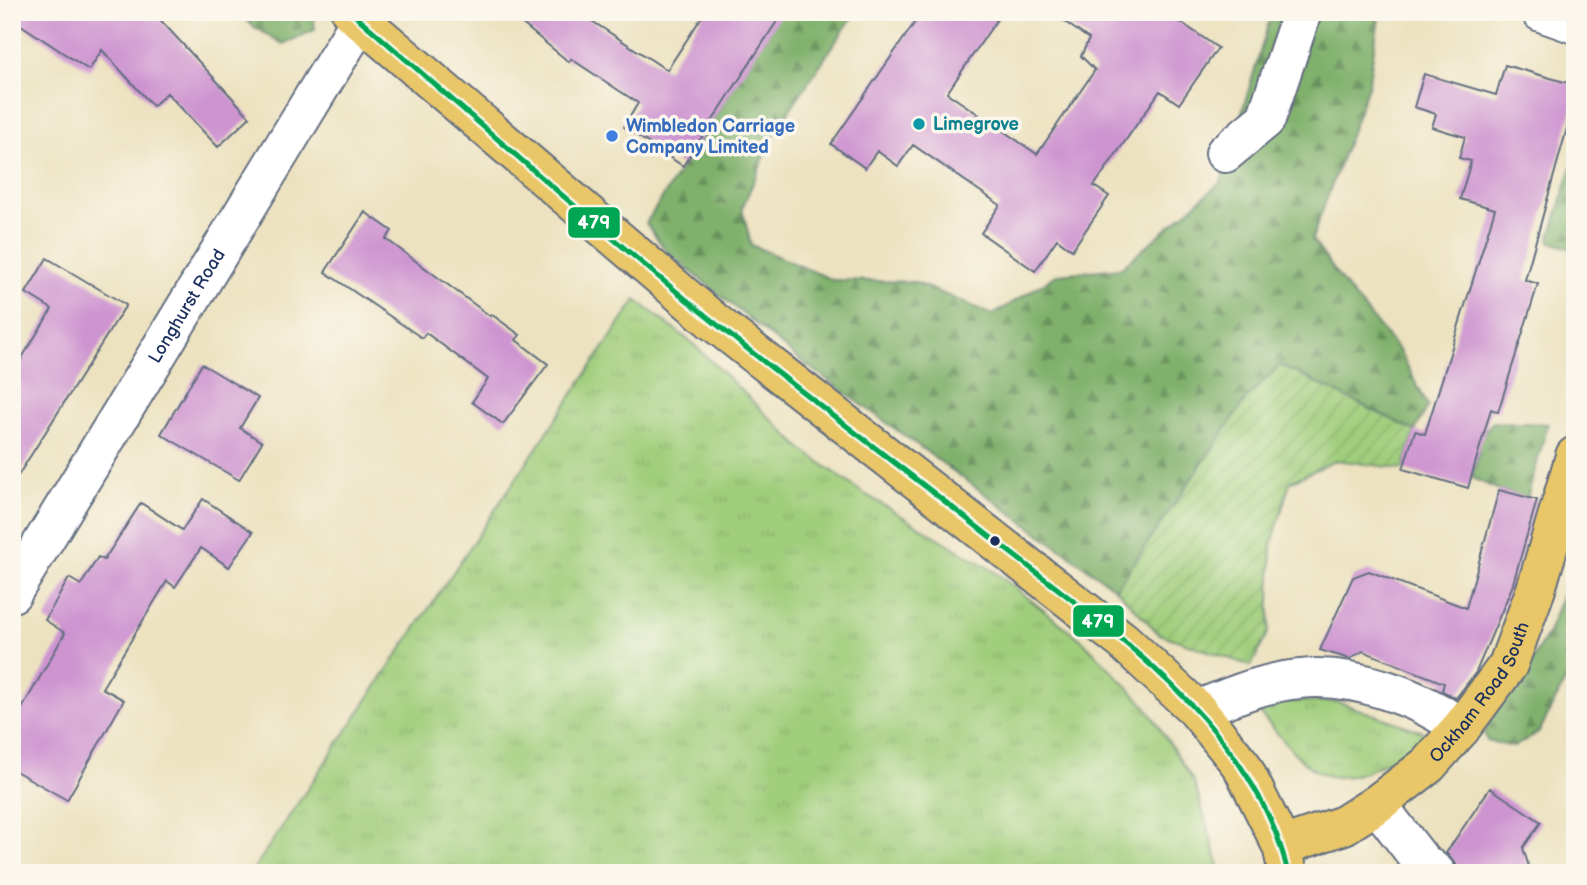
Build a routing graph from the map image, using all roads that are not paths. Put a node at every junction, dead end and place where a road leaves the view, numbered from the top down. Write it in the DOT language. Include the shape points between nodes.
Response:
graph roads {
  1 [pos="1302,12"];
  2 [pos="1541,12"];
  3 [pos="356,16"];
  4 [pos="1575,24"];
  5 [pos="1225,153"];
  6 [pos="1575,456"];
  7 [pos="12,593"];
  8 [pos="1197,710"];
  9 [pos="1461,728"];
  10 [pos="1377,804"];
  11 [pos="1285,859"];
  12 [pos="1436,873"];
  1 -- 5 [label="street" via="1266,119"];
  2 -- 4 [label="street"];
  3 -- 7 [label="street, Longhurst Road"];
  3 -- 8 [label="main road" via="713,321 1123,640"];
  6 -- 9 [label="main road, Ockham Road South" via="1508,665"];
  8 -- 9 [label="street" via="1246,691 1301,678 1364,683 1437,710"];
  8 -- 11 [label="main road" via="1242,766"];
  9 -- 10 [label="main road, Ockham Road South" via="1428,765"];
  10 -- 11 [label="main road, Ockham Road South"];
  10 -- 12 [label="street" via="1421,862"];
}
